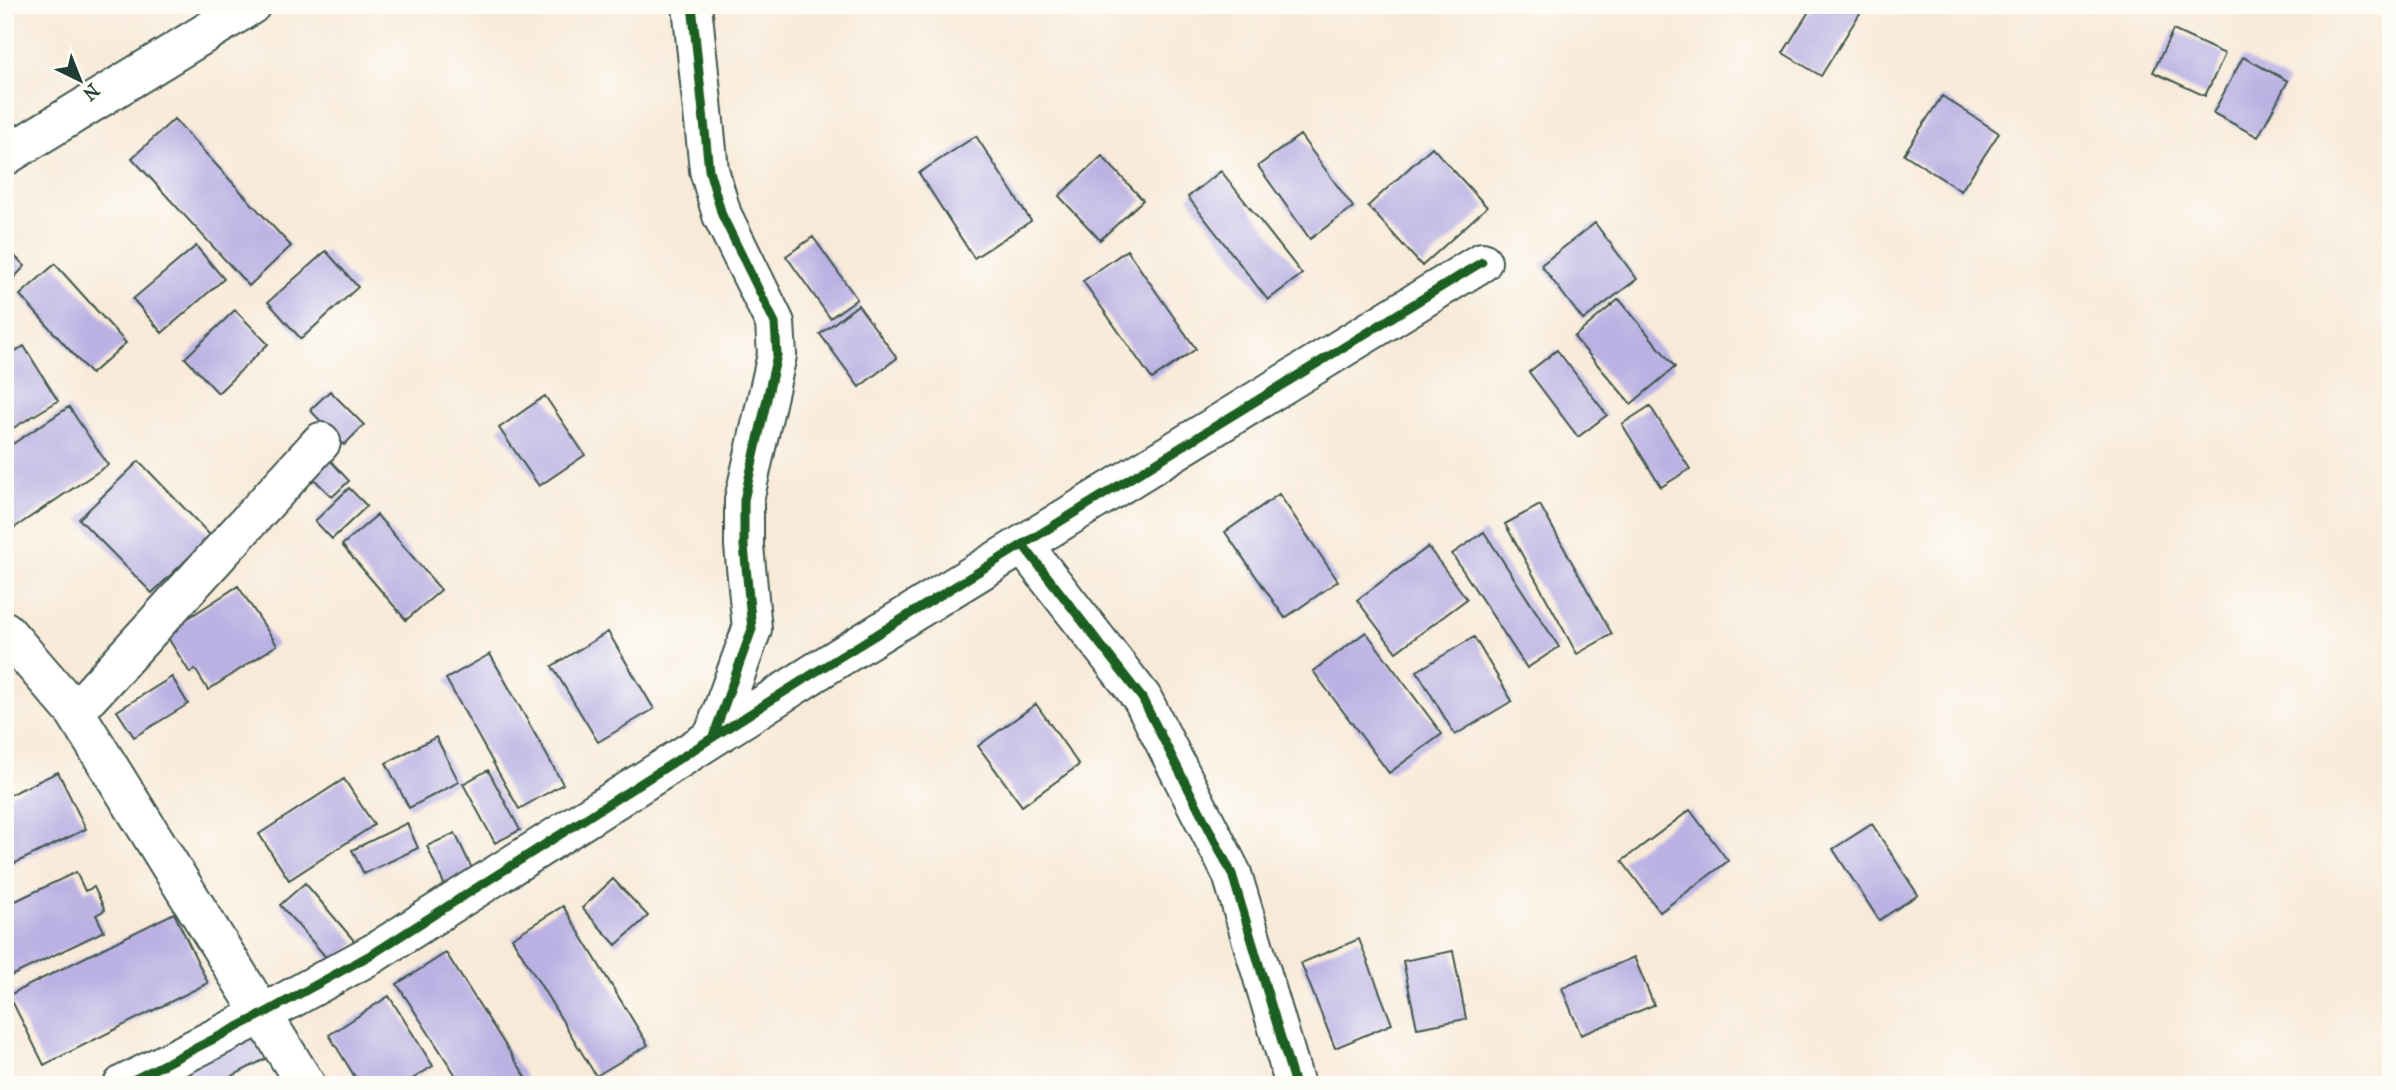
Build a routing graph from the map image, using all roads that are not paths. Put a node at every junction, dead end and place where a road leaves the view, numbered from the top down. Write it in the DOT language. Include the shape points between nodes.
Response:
graph roads {
  1 [pos="251,5"];
  2 [pos="692,5"];
  3 [pos="5,156"];
  4 [pos="1482,262"];
  5 [pos="321,442"];
  6 [pos="1023,545"];
  7 [pos="5,631"];
  8 [pos="75,712"];
  9 [pos="713,737"];
  10 [pos="263,1014"];
  11 [pos="123,1085"];
  12 [pos="306,1085"];
  13 [pos="1295,1085"];
  1 -- 3 [label="street"];
  2 -- 9 [label="street" via="709,170 722,215 775,323 777,355 744,500 752,629"];
  4 -- 6 [label="street"];
  5 -- 8 [label="street"];
  6 -- 9 [label="street"];
  6 -- 13 [label="street" via="1142,698 1231,874"];
  7 -- 8 [label="street"];
  8 -- 10 [label="street"];
  9 -- 10 [label="street" via="374,953"];
  10 -- 11 [label="street"];
  10 -- 12 [label="street"];
}
